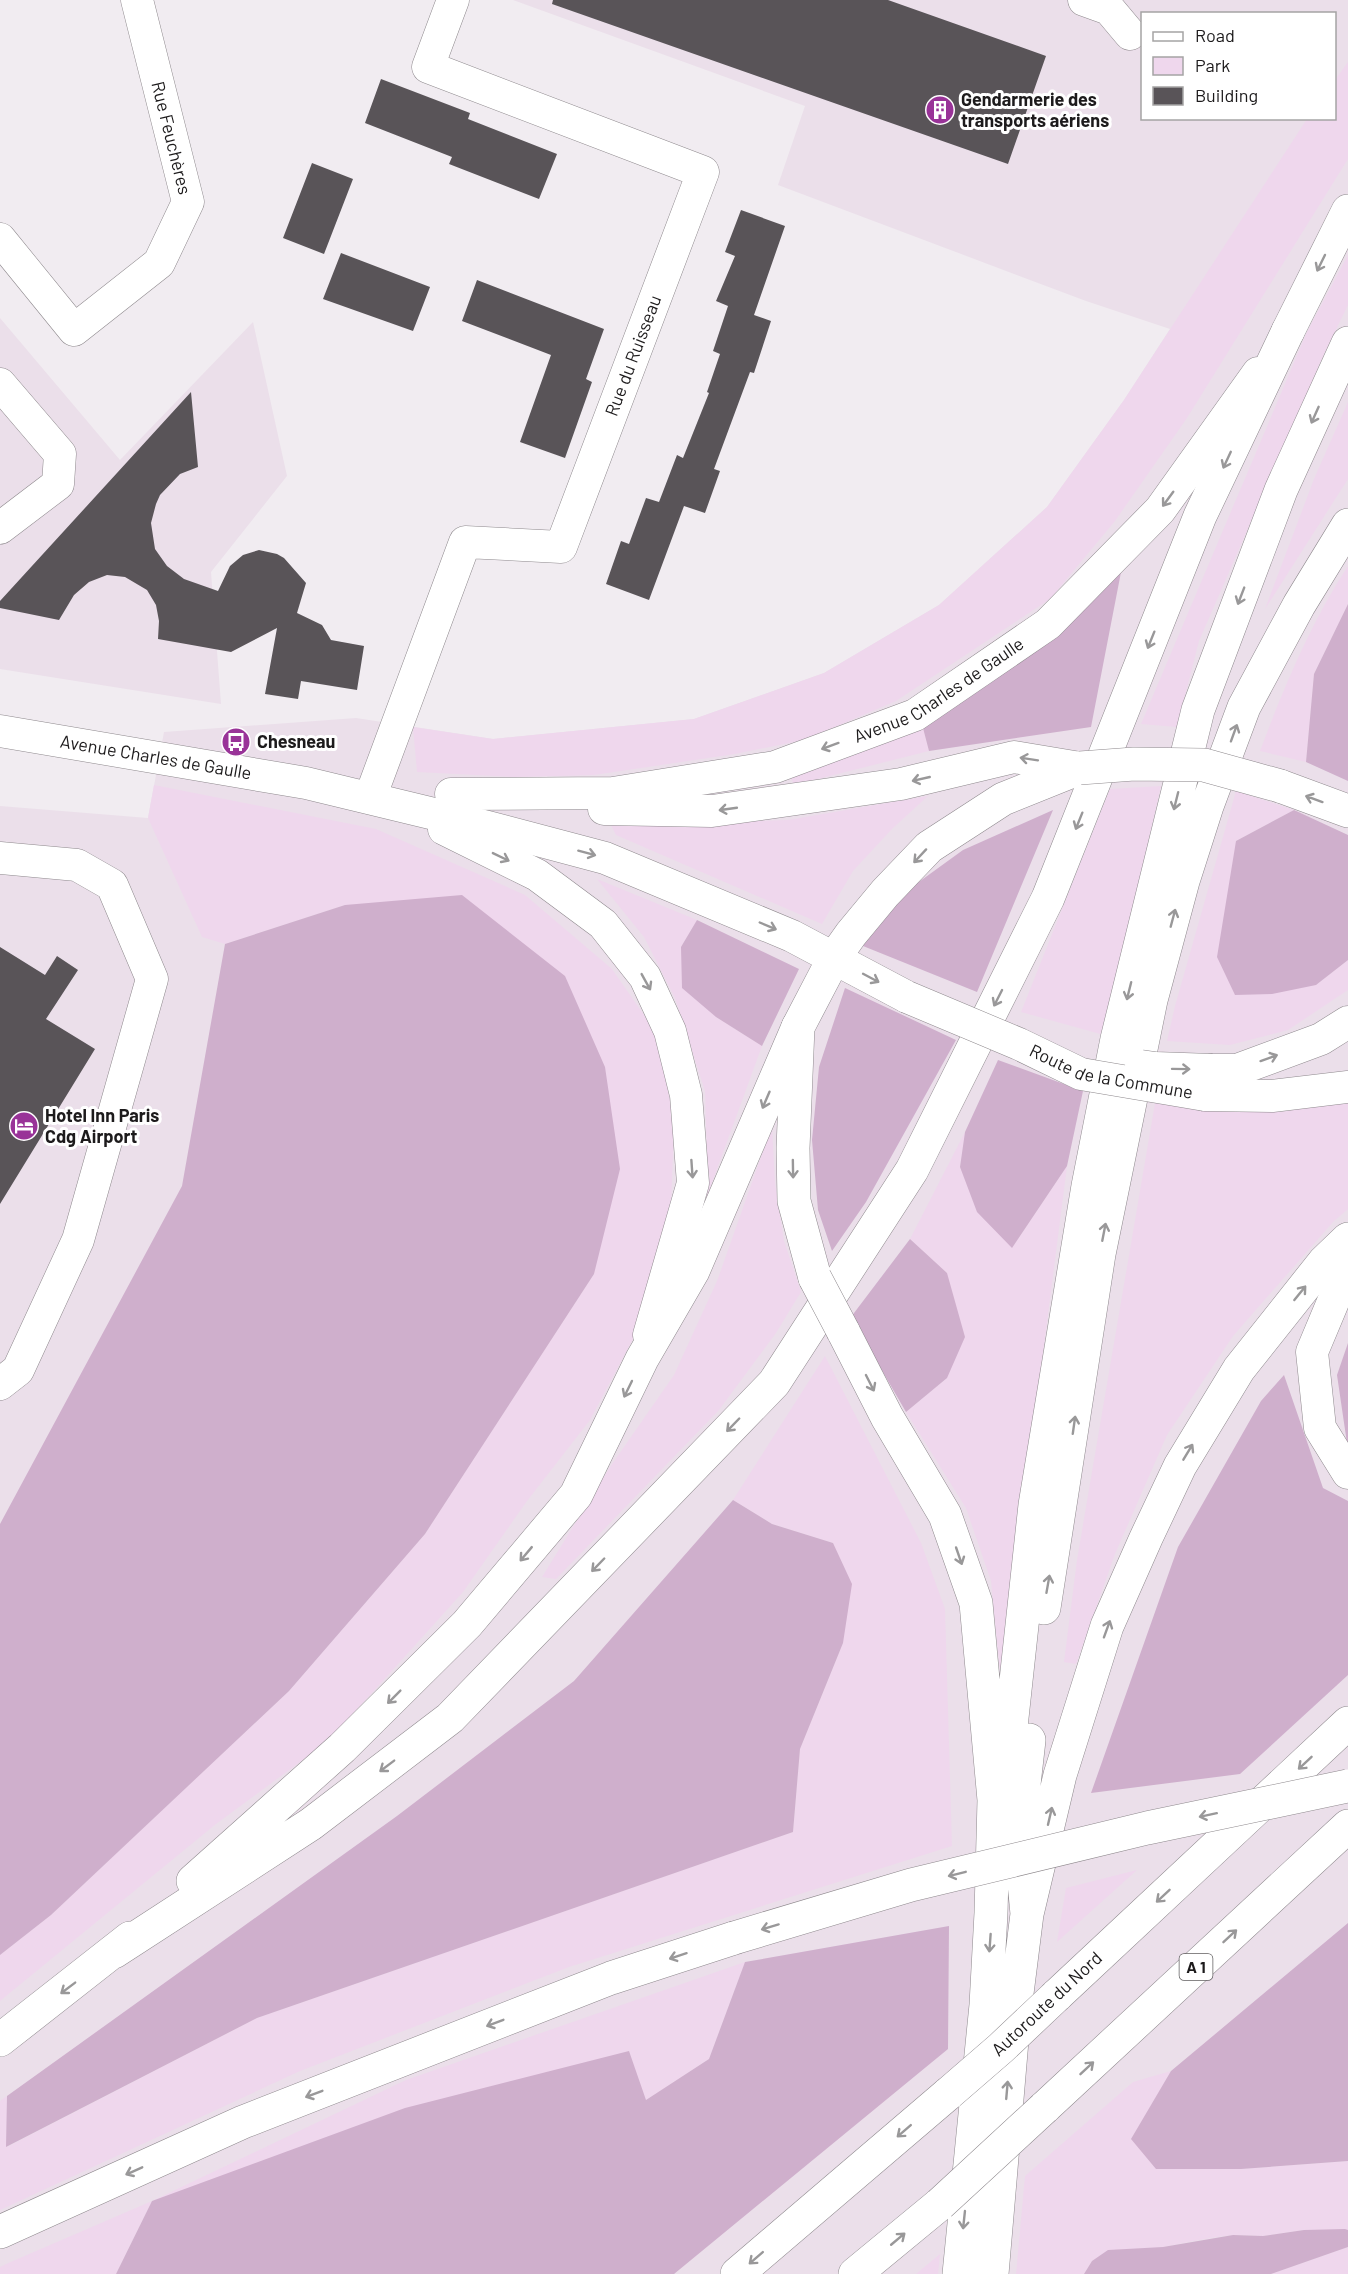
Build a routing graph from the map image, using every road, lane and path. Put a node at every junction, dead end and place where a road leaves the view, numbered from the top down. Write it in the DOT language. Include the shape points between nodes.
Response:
graph roads {
  1 [pos="136,0"];
  2 [pos="453,0"];
  3 [pos="1084,0"];
  4 [pos="1130,34"];
  5 [pos="1348,211"];
  6 [pos="0,239"];
  7 [pos="1288,331"];
  8 [pos="1348,343"];
  9 [pos="1341,362"];
  10 [pos="0,384"];
  11 [pos="1348,525"];
  12 [pos="0,528"];
  13 [pos="1,732"];
  14 [pos="1080,768"];
  15 [pos="451,794"];
  16 [pos="383,795"];
  17 [pos="1348,811"];
  18 [pos="0,858"];
  19 [pos="834,958"];
  20 [pos="1348,1022"];
  21 [pos="798,1027"];
  22 [pos="1019,1044"];
  23 [pos="1209,1082"];
  24 [pos="1348,1087"];
  25 [pos="1348,1239"];
  26 [pos="1348,1266"];
  27 [pos="642,1359"];
  28 [pos="0,1384"];
  29 [pos="1348,1473"];
  30 [pos="1348,1723"];
  31 [pos="1348,1786"];
  32 [pos="994,1800"];
  33 [pos="1348,1826"];
  34 [pos="1027,1914"];
  35 [pos="114,1952"];
  36 [pos="0,2040"];
  37 [pos="0,2232"];
  38 [pos="737,2274"];
  39 [pos="855,2274"];
  40 [pos="959,2274"];
  41 [pos="992,2274"];
  1 -- 6 [label="street, Rue Feuchères" via="188,202 159,263 74,330"];
  2 -- 16 [label="street, Rue du Ruisseau" via="428,67 703,172 561,547 465,542"];
  3 -- 4 [label="street" via="1109,9"];
  5 -- 7 [label="main road, one-way"];
  7 -- 15 [label="street, Avenue Charles de Gaulle, one-way" via="1152,518 1048,624 915,715 775,767 613,793"];
  7 -- 35 [label="main road, one-way" via="1200,516 1048,898 912,1170 774,1383 450,1718 311,1824"];
  8 -- 9 [label="main road"];
  9 -- 32 [label="main road, one-way" via="1281,490 1198,710 1120,1028 1054,1378 1035,1505 1007,1764"];
  10 -- 12 [label="street" via="60,454 58,484"];
  34 -- 11 [label="main road, one-way" via="1019,1829 1045,1605 1099,1254 1151,1000 1183,881 1244,707 1299,604"];
  13 -- 16 [label="street, Avenue Charles de Gaulle"];
  14 -- 15 [label="street, Avenue Charles de Gaulle, one-way" via="1014,757 901,784 712,811 585,808"];
  17 -- 14 [label="main road, one-way, bridge" via="1280,786 1204,765"];
  14 -- 19 [label="main road, one-way" via="1003,799 928,847 885,893"];
  15 -- 16 [label="street, Avenue Charles de Gaulle"];
  16 -- 19 [label="street, Avenue Charles de Gaulle, one-way" via="605,858 792,936"];
  16 -- 27 [label="street, Avenue Charles de Gaulle, one-way" via="537,875 603,924 645,977 670,1031 686,1095 693,1183"];
  18 -- 28 [label="street" via="77,865 112,885 152,979 78,1240 18,1370"];
  19 -- 21 [label="main road"];
  19 -- 22 [label="street, Avenue Charles de Gaulle, one-way, bridge" via="907,997"];
  23 -- 20 [label="street, one-way" via="1321,1040"];
  21 -- 27 [label="main road, one-way" via="693,1271"];
  21 -- 32 [label="main road, one-way, bridge" via="794,1201 815,1278 887,1417 945,1515 976,1603"];
  22 -- 23 [label="street, Route de la Commune, one-way, bridge" via="1081,1074"];
  23 -- 24 [label="street, Route de la Commune" via="1272,1096"];
  34 -- 25 [label="main road, one-way" via="1060,1775 1107,1626 1155,1517 1180,1466 1239,1369 1324,1262"];
  26 -- 29 [label="street" via="1312,1352 1320,1428"];
  27 -- 35 [label="main road, one-way" via="576,1495 467,1624 342,1748"];
  30 -- 38 [label="main road, Autoroute du Nord, one-way, bridge" via="1001,2048"];
  31 -- 37 [label="main road, one-way, bridge" via="1147,1828 911,1885 611,1978 243,2122"];
  32 -- 40 [label="main road, one-way" via="986,2005"];
  39 -- 33 [label="main road, A 1, one-way, bridge" via="940,2204"];
  41 -- 34 [label="main road, one-way"];
  35 -- 36 [label="main road, one-way"];
}
